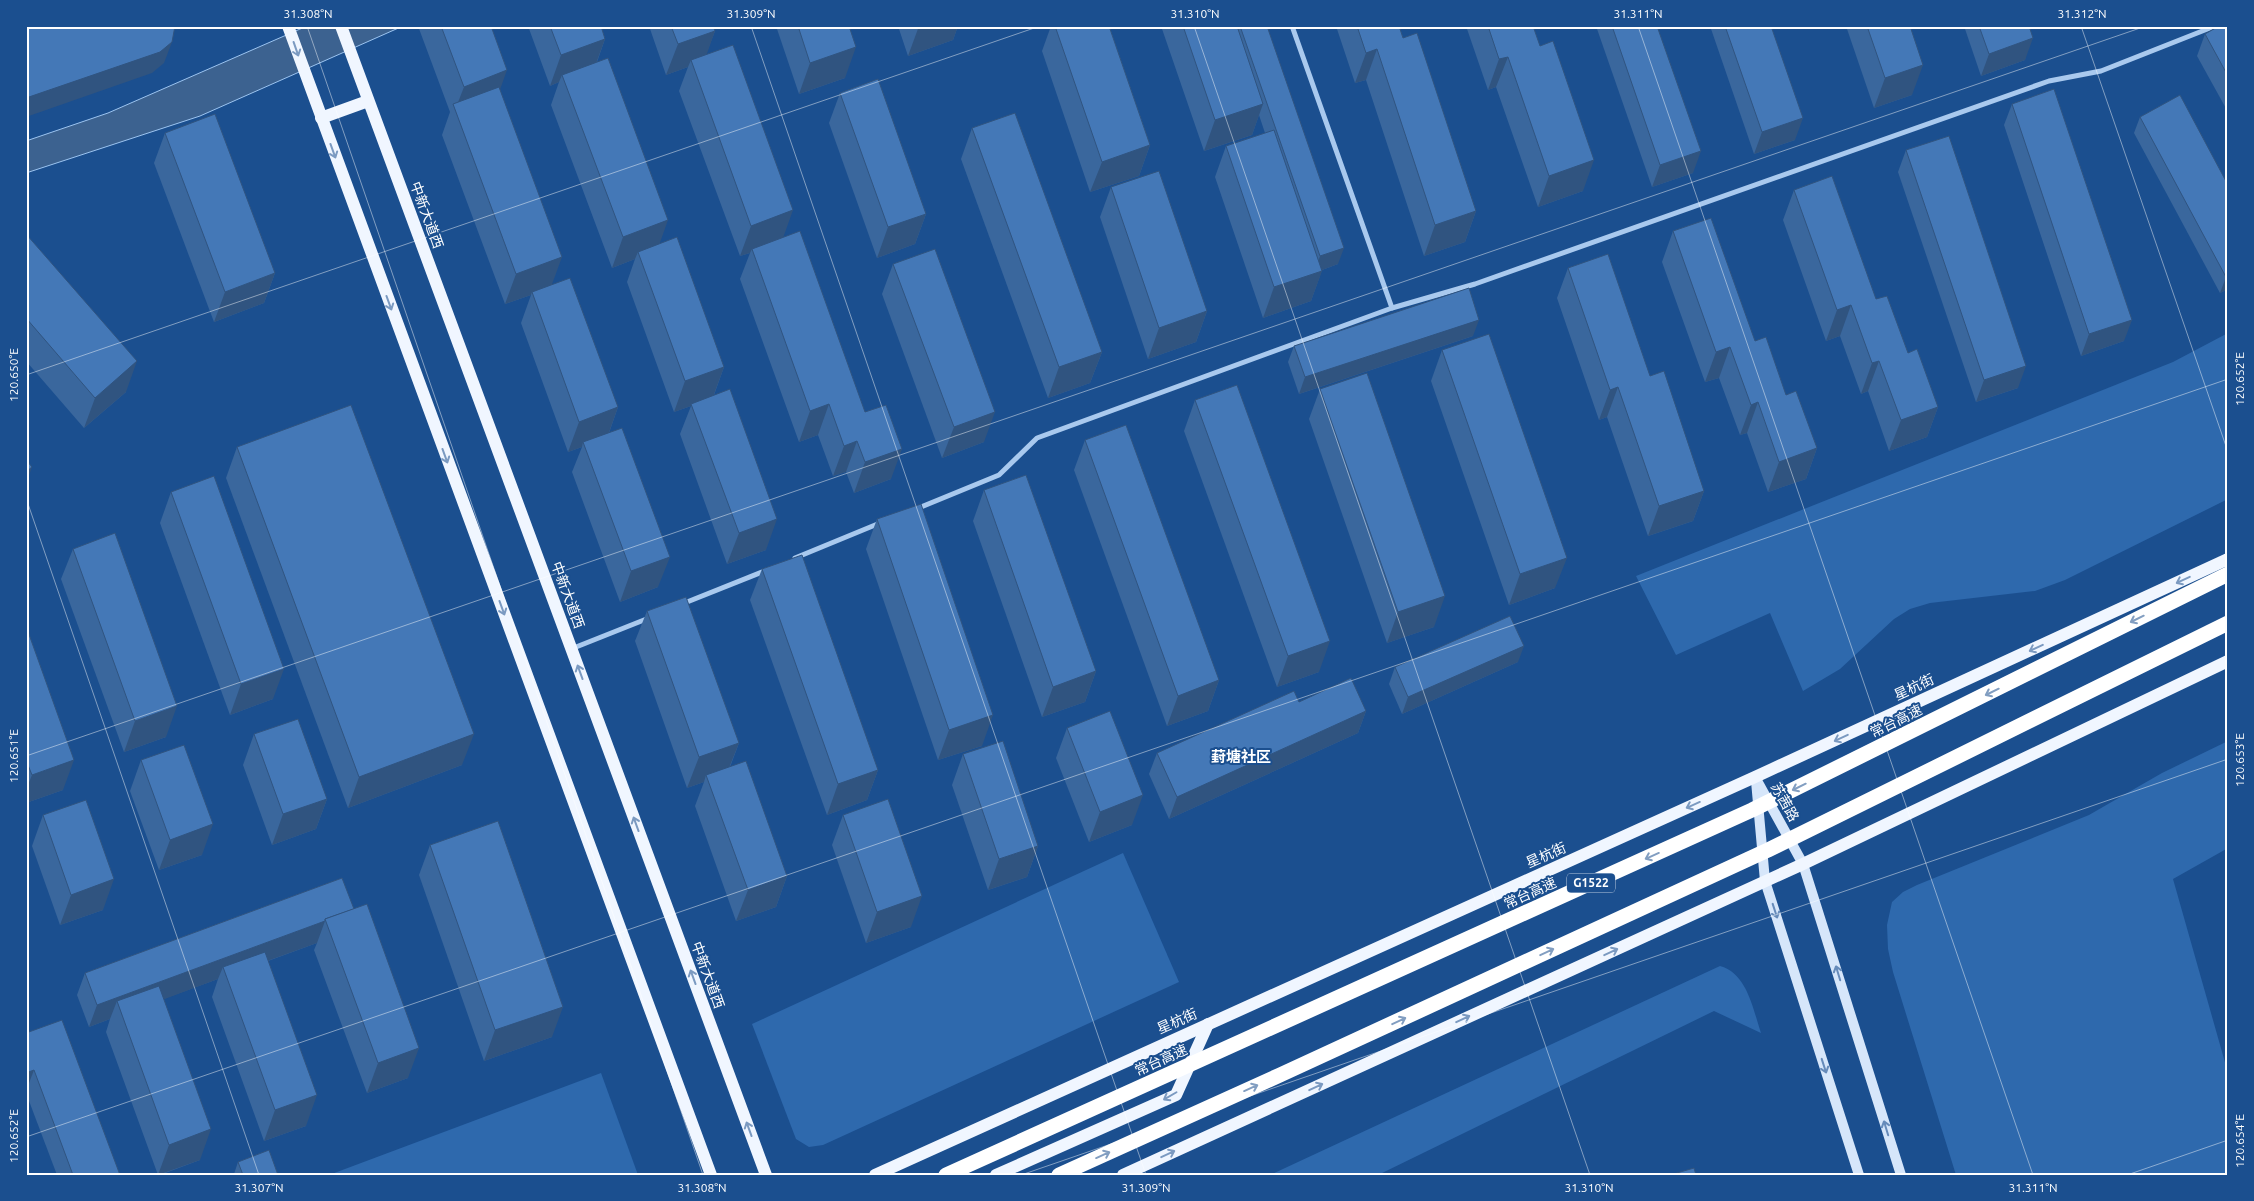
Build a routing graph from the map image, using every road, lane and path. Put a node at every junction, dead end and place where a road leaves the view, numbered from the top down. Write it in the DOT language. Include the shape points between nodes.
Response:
graph roads {
  1 [pos="288,26"];
  2 [pos="341,26"];
  3 [pos="1292,26"];
  4 [pos="2215,26"];
  5 [pos="368,101"];
  6 [pos="321,118"];
  7 [pos="1392,308"];
  8 [pos="908,512"];
  9 [pos="890,520"];
  10 [pos="790,560"];
  11 [pos="2228,560"];
  12 [pos="772,568"];
  13 [pos="2228,574"];
  14 [pos="672,608"];
  15 [pos="653,616"];
  16 [pos="2228,623"];
  17 [pos="572,649"];
  18 [pos="2228,661"];
  19 [pos="1755,777"];
  20 [pos="1803,864"];
  21 [pos="1765,881"];
  22 [pos="1208,1024"];
  23 [pos="711,1175"];
  24 [pos="766,1175"];
  25 [pos="875,1175"];
  26 [pos="946,1175"];
  27 [pos="996,1175"];
  28 [pos="1059,1175"];
  29 [pos="1124,1175"];
  30 [pos="1859,1175"];
  31 [pos="1901,1175"];
  1 -- 6 [label="main road, one-way"];
  2 -- 5 [label="main road, 中新大道西"];
  3 -- 7 [label="street"];
  4 -- 7 [label="street" via="2102,71 2048,81 1474,284"];
  5 -- 6 [label="main road"];
  5 -- 17 [label="main road, 中新大道西"];
  6 -- 23 [label="main road, one-way"];
  7 -- 8 [label="street" via="1037,438 999,475"];
  9 -- 10 [label="street"];
  11 -- 19 [label="main road, 星杭街, one-way"];
  12 -- 14 [label="street"];
  13 -- 26 [label="highway, 常台高速 / G1522, one-way" via="1752,810"];
  15 -- 17 [label="street"];
  28 -- 16 [label="highway, one-way" via="1759,854"];
  24 -- 17 [label="main road, 中新大道西, one-way"];
  18 -- 20 [label="main road"];
  19 -- 20 [label="main road, 苏茜路"];
  19 -- 21 [label="main road, 苏茜路"];
  19 -- 22 [label="main road, 星杭街, one-way"];
  20 -- 21 [label="main road"];
  31 -- 20 [label="main road, 苏茜路, one-way"];
  29 -- 21 [label="main road, one-way"];
  21 -- 30 [label="main road, 苏茜路, one-way"];
  22 -- 25 [label="main road, 星杭街"];
  22 -- 27 [label="main road, one-way" via="1176,1094"];
}
